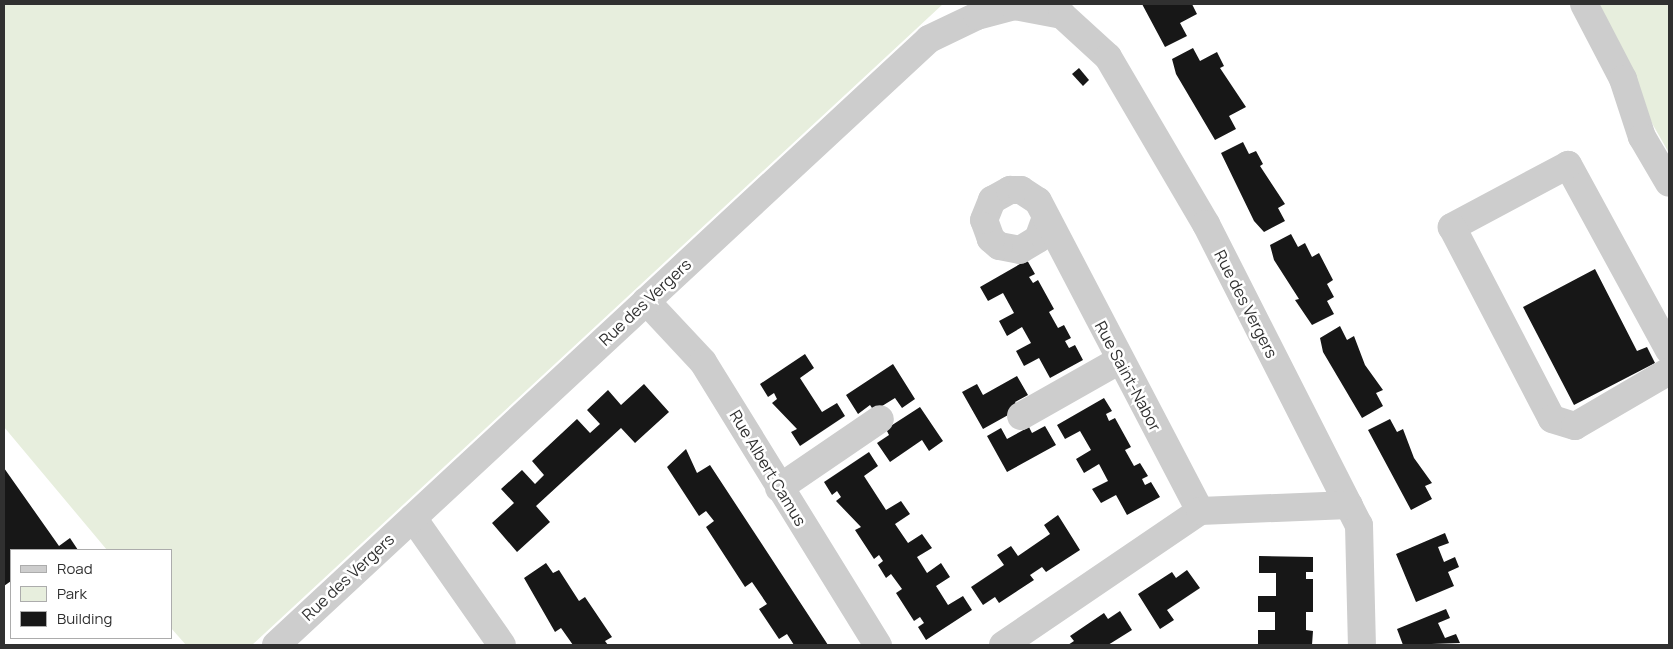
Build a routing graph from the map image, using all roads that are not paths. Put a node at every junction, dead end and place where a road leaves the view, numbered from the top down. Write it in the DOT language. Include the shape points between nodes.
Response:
graph roads {
  1 [pos="1584,4"];
  2 [pos="1041,7"];
  3 [pos="1669,183"];
  4 [pos="1051,230"];
  5 [pos="646,301"];
  6 [pos="1669,350"];
  7 [pos="1120,360"];
  8 [pos="1667,381"];
  9 [pos="1021,416"];
  10 [pos="880,419"];
  11 [pos="779,488"];
  12 [pos="1349,505"];
  13 [pos="1200,511"];
  14 [pos="413,518"];
  15 [pos="276,645"];
  16 [pos="502,645"];
  17 [pos="878,645"];
  18 [pos="1003,645"];
  19 [pos="1362,645"];
  1 -- 3 [label="street" via="1623,79 1642,137"];
  2 -- 5 [label="street, Rue des Vergers" via="1014,6 977,16 929,39"];
  2 -- 12 [label="street, Rue des Vergers" via="1062,14 1108,57 1206,224"];
  4 -- 7 [label="street, Rue Saint-Nabor"];
  5 -- 11 [label="street, Rue Albert Camus" via="703,362"];
  5 -- 14 [label="street, Rue des Vergers"];
  6 -- 8 [label="street" via="1568,165 1452,227 1552,419 1574,426"];
  7 -- 9 [label="street"];
  7 -- 13 [label="street, Rue Saint-Nabor"];
  10 -- 11 [label="street"];
  11 -- 17 [label="street, Rue Albert Camus"];
  12 -- 13 [label="street"];
  12 -- 19 [label="street, Rue des Vergers" via="1359,525"];
  13 -- 18 [label="street"];
  14 -- 15 [label="street, Rue des Vergers"];
  14 -- 16 [label="street"];
}
